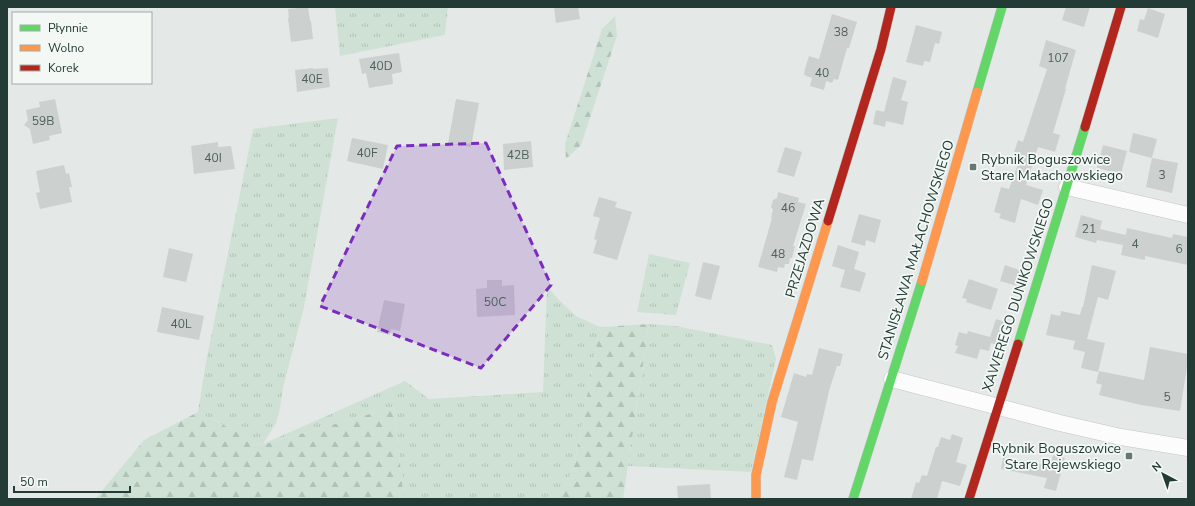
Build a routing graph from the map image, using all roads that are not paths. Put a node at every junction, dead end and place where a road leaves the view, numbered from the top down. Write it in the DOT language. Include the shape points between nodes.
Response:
graph roads {
  1 [pos="891,7"];
  2 [pos="1002,7"];
  3 [pos="1121,7"];
  4 [pos="1067,187"];
  5 [pos="1188,215"];
  6 [pos="892,379"];
  7 [pos="998,407"];
  8 [pos="1188,448"];
  9 [pos="756,499"];
  10 [pos="853,499"];
  11 [pos="969,499"];
  1 -- 9 [label="street, PRZEJAZDOWA" via="882,49 772,402 756,475"];
  2 -- 6 [label="street, STANISŁAWA MAŁACHOWSKIEGO"];
  3 -- 4 [label="street, XAWEREGO DUNIKOWSKIEGO"];
  4 -- 5 [label="street"];
  4 -- 7 [label="street, XAWEREGO DUNIKOWSKIEGO"];
  6 -- 7 [label="street"];
  6 -- 10 [label="street, STANISŁAWA MAŁACHOWSKIEGO"];
  7 -- 8 [label="street" via="1122,437"];
  7 -- 11 [label="street, XAWEREGO DUNIKOWSKIEGO"];
}
